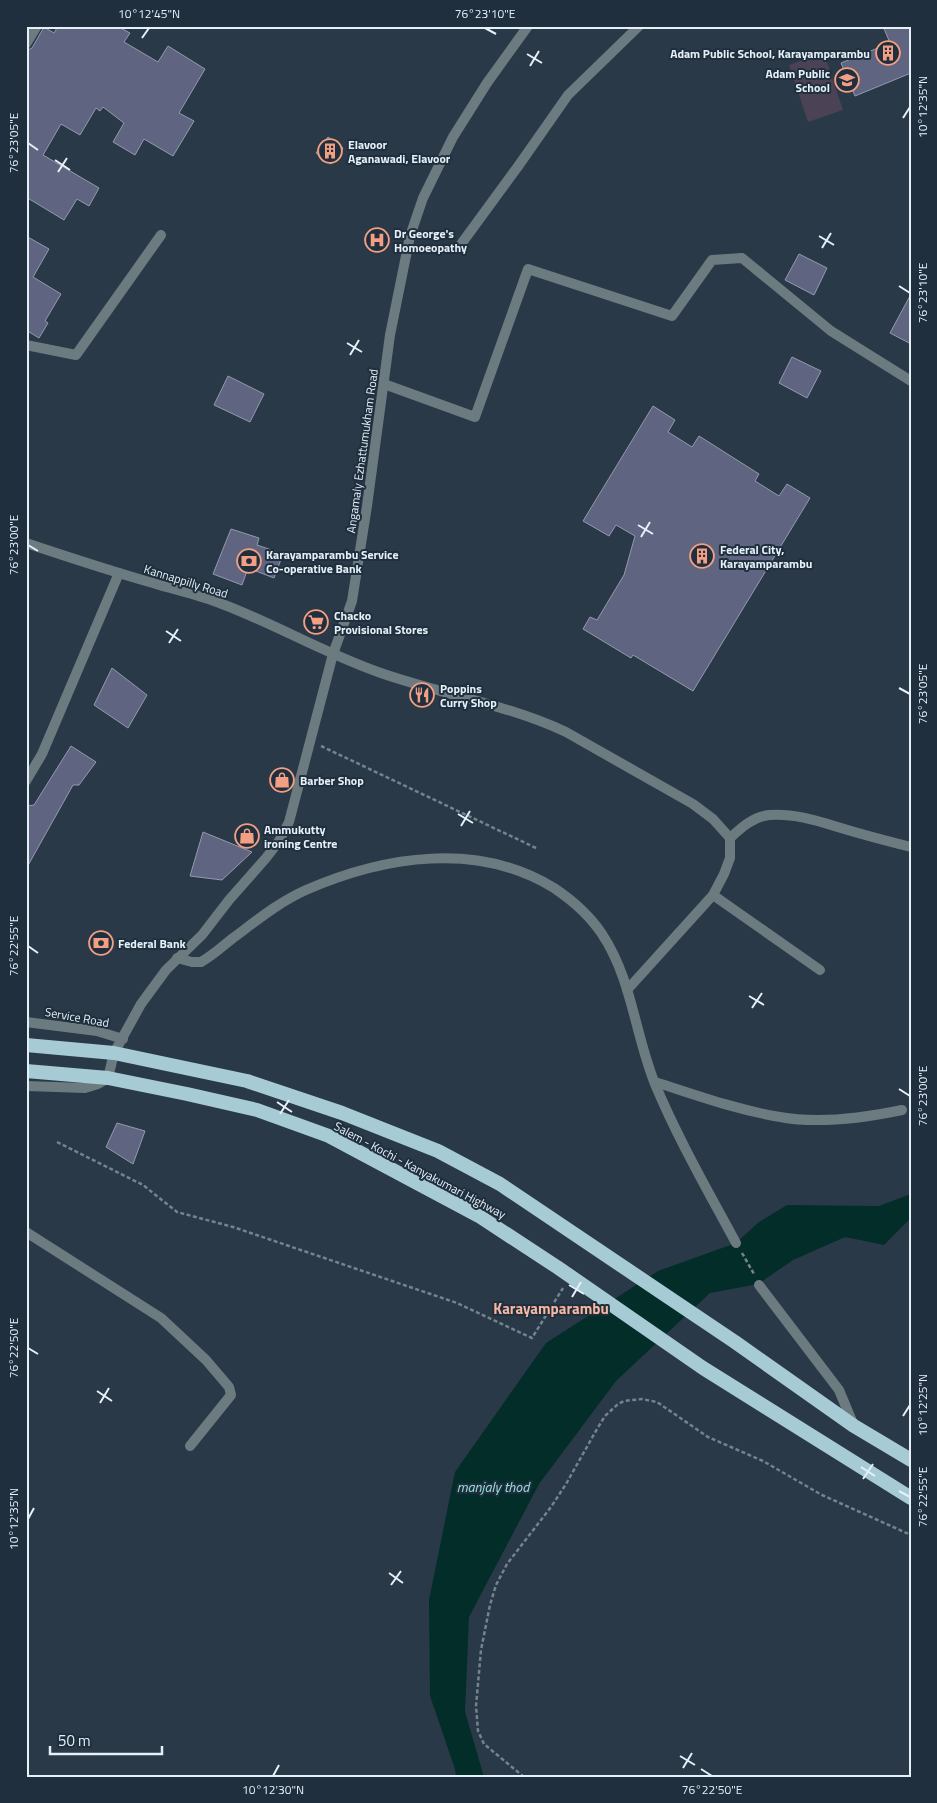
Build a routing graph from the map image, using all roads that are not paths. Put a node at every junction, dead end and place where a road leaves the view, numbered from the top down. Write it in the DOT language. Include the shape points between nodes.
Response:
graph roads {
  1 [pos="37,26"];
  2 [pos="528,26"];
  3 [pos="639,26"];
  4 [pos="26,44"];
  5 [pos="161,235"];
  6 [pos="459,247"];
  7 [pos="26,345"];
  8 [pos="911,381"];
  9 [pos="384,384"];
  10 [pos="26,543"];
  11 [pos="119,573"];
  12 [pos="333,654"];
  13 [pos="26,781"];
  14 [pos="730,838"];
  15 [pos="911,847"];
  16 [pos="713,895"];
  17 [pos="177,958"];
  18 [pos="820,970"];
  19 [pos="627,990"];
  20 [pos="26,1022"];
  21 [pos="123,1039"];
  22 [pos="26,1045"];
  23 [pos="114,1053"];
  24 [pos="26,1071"];
  25 [pos="108,1078"];
  26 [pos="655,1082"];
  27 [pos="26,1086"];
  28 [pos="902,1110"];
  29 [pos="26,1232"];
  30 [pos="736,1243"];
  31 [pos="759,1285"];
  32 [pos="854,1426"];
  33 [pos="190,1446"];
  34 [pos="911,1460"];
  35 [pos="911,1498"];
  1 -- 4 [label="street"];
  2 -- 9 [label="street, Angamaly Ezhattumukham Road" via="487,82 453,137 422,198 410,236 390,335"];
  3 -- 6 [label="street" via="568,95"];
  5 -- 7 [label="street" via="76,355"];
  8 -- 9 [label="street" via="831,331 742,258 712,260 672,316 528,269 475,417"];
  9 -- 12 [label="street, Angamaly Ezhattumukham Road" via="352,601"];
  10 -- 11 [label="street, Kannappilly Road"];
  11 -- 12 [label="street, Kannappilly Road" via="221,604"];
  11 -- 13 [label="street" via="42,754"];
  12 -- 14 [label="street, Kannappilly Road" via="417,685 523,714 566,732 692,804 713,819"];
  12 -- 17 [label="street, Angamaly Ezhattumukham Road" via="289,822 279,841 202,935"];
  14 -- 15 [label="street" via="756,819 787,816 806,818"];
  14 -- 16 [label="street" via="730,858"];
  16 -- 18 [label="street"];
  16 -- 19 [label="street"];
  17 -- 19 [label="street" via="197,963 206,959 264,914 325,883 398,862 451,858 502,866 532,876 561,893 603,934"];
  17 -- 21 [label="street, Angamaly Ezhattumukham Road" via="141,1004"];
  19 -- 26 [label="street"];
  20 -- 21 [label="street, Service Road" via="97,1031"];
  21 -- 23 [label="street, Angamaly Ezhattumukham Road"];
  22 -- 23 [label="highway, Salem - Kochi - Kanyakumari Highway"];
  23 -- 25 [label="street, Angamaly Ezhattumukham Road"];
  23 -- 32 [label="highway, Salem - Kochi - Kanyakumari Highway" via="247,1081 342,1113 438,1151 500,1184"];
  24 -- 25 [label="highway, Salem - Kochi - Kanyakumari Highway"];
  25 -- 27 [label="street" via="86,1088"];
  25 -- 35 [label="highway, Salem - Kochi - Kanyakumari Highway" via="257,1110 329,1136 479,1216 703,1368"];
  26 -- 28 [label="street" via="781,1118 847,1118"];
  26 -- 30 [label="street" via="680,1140"];
  29 -- 33 [label="street" via="161,1318 206,1360 228,1387 230,1395"];
  31 -- 32 [label="street" via="839,1390"];
  32 -- 34 [label="highway"];
}
